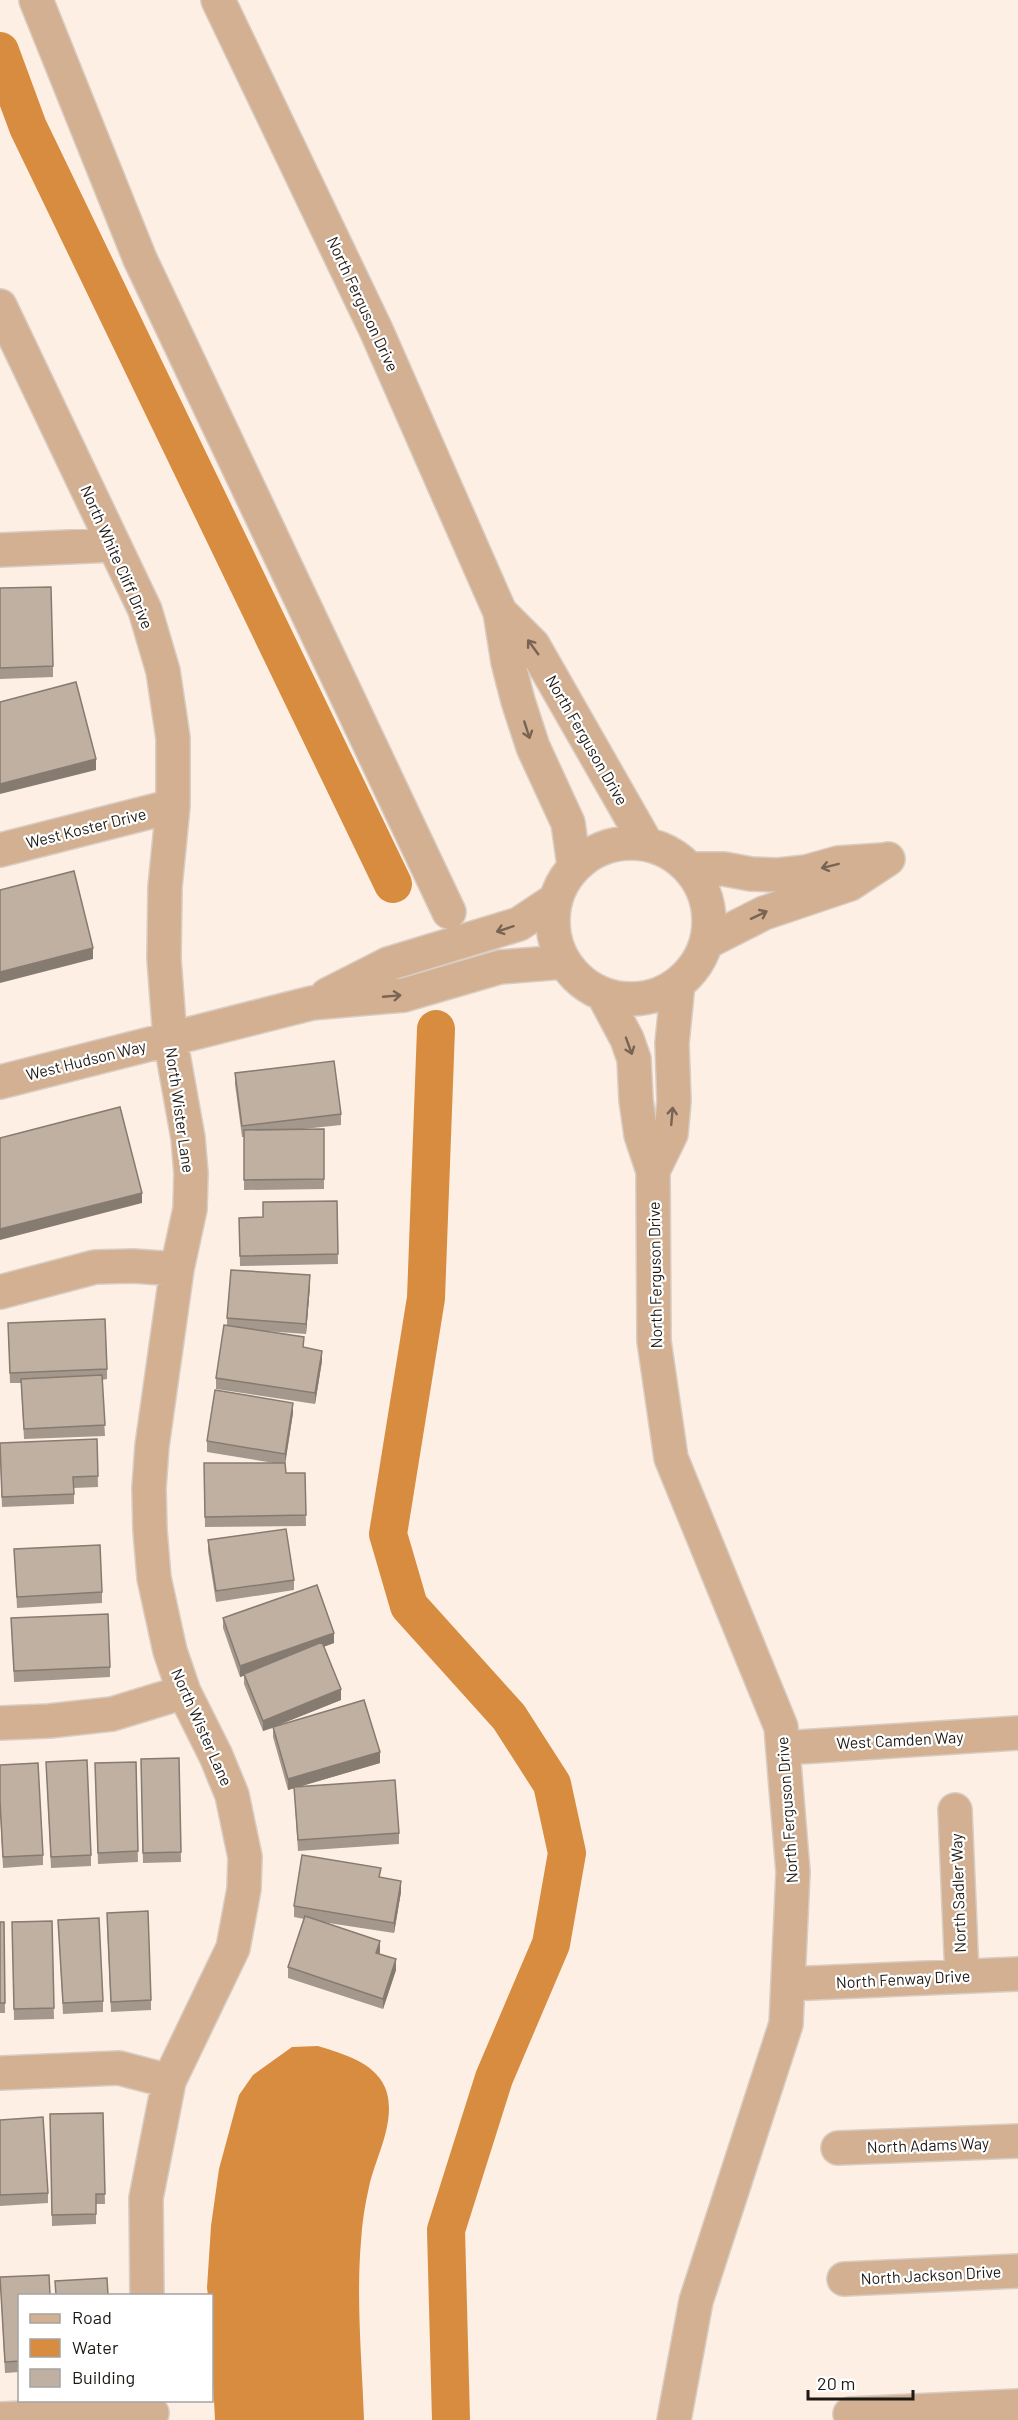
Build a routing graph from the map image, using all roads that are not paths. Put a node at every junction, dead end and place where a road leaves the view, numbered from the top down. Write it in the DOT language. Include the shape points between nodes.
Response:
graph roads {
  1 [pos="36,0"];
  2 [pos="218,0"];
  3 [pos="0,306"];
  4 [pos="9,346"];
  5 [pos="113,545"];
  6 [pos="0,550"];
  7 [pos="500,612"];
  8 [pos="173,806"];
  9 [pos="646,843"];
  10 [pos="0,850"];
  11 [pos="574,865"];
  12 [pos="691,869"];
  13 [pos="555,900"];
  14 [pos="449,912"];
  15 [pos="707,942"];
  16 [pos="563,962"];
  17 [pos="678,984"];
  18 [pos="603,994"];
  19 [pos="312,1003"];
  20 [pos="170,1038"];
  21 [pos="0,1082"];
  22 [pos="653,1171"];
  23 [pos="177,1269"];
  24 [pos="0,1292"];
  25 [pos="184,1692"];
  26 [pos="0,1723"];
  27 [pos="1018,1733"];
  28 [pos="783,1748"];
  29 [pos="955,1810"];
  30 [pos="1018,1974"];
  31 [pos="962,1976"];
  32 [pos="788,1984"];
  33 [pos="0,2073"];
  34 [pos="169,2081"];
  35 [pos="1018,2141"];
  36 [pos="838,2148"];
  37 [pos="1018,2271"];
  38 [pos="844,2279"];
  39 [pos="147,2294"];
  40 [pos="1018,2406"];
  41 [pos="152,2411"];
  42 [pos="850,2414"];
  43 [pos="0,2419"];
  44 [pos="674,2420"];
  1 -- 14 [label="street" via="140,259"];
  2 -- 7 [label="street, North Ferguson Drive" via="376,330"];
  3 -- 4 [label="street, North White Cliff Drive"];
  4 -- 5 [label="street, North White Cliff Drive"];
  5 -- 6 [label="street"];
  5 -- 8 [label="street, North White Cliff Drive" via="145,610 163,671 173,738"];
  9 -- 7 [label="street, North Ferguson Drive, one-way" via="533,645"];
  7 -- 11 [label="street, North Ferguson Drive, one-way" via="518,701 533,747 568,824"];
  8 -- 10 [label="street, West Koster Drive"];
  8 -- 20 [label="street, North White Cliff Drive" via="165,887 164,959"];
  9 -- 11 [label="street" via="620,843 595,850"];
  9 -- 12 [label="street" via="670,852"];
  11 -- 13 [label="street"];
  12 -- 15 [label="street" via="705,891 710,916"];
  15 -- 12 [label="street, one-way" via="764,913 850,884 888,859 838,863 779,875"];
  13 -- 16 [label="street" via="554,938"];
  13 -- 19 [label="street, West Hudson Way, one-way" via="519,924 388,964"];
  15 -- 17 [label="street" via="696,965"];
  16 -- 18 [label="street" via="580,982"];
  19 -- 16 [label="street, West Hudson Way, one-way" via="404,995 500,967"];
  17 -- 18 [label="street" via="654,996 629,1000"];
  22 -- 17 [label="street, North Ferguson Drive, one-way" via="671,1134 672,1043"];
  18 -- 22 [label="street, North Ferguson Drive, one-way" via="634,1059 641,1135"];
  19 -- 20 [label="street, West Hudson Way"];
  20 -- 21 [label="street, West Hudson Way"];
  20 -- 23 [label="street, North Wister Lane" via="191,1173 190,1209"];
  22 -- 28 [label="street, North Ferguson Drive" via="654,1341 671,1458 781,1727"];
  23 -- 24 [label="street" via="95,1268"];
  23 -- 25 [label="street, North Wister Lane" via="152,1446 150,1498 154,1578 170,1651"];
  25 -- 26 [label="street" via="112,1714"];
  25 -- 34 [label="street, North Wister Lane" via="232,1795 245,1857 232,1948"];
  27 -- 28 [label="street, West Camden Way"];
  28 -- 32 [label="street, North Ferguson Drive" via="794,1872"];
  29 -- 31 [label="street, North Sadler Way"];
  30 -- 31 [label="street, North Fenway Drive"];
  31 -- 32 [label="street, North Fenway Drive"];
  32 -- 44 [label="street, North Ferguson Drive" via="786,2024 696,2301"];
  33 -- 34 [label="street" via="119,2068"];
  34 -- 39 [label="street, North Wister Lane" via="146,2198"];
  35 -- 36 [label="street, North Adams Way"];
  37 -- 38 [label="street, North Jackson Drive"];
  40 -- 42 [label="street"];
  41 -- 43 [label="street"];
}
